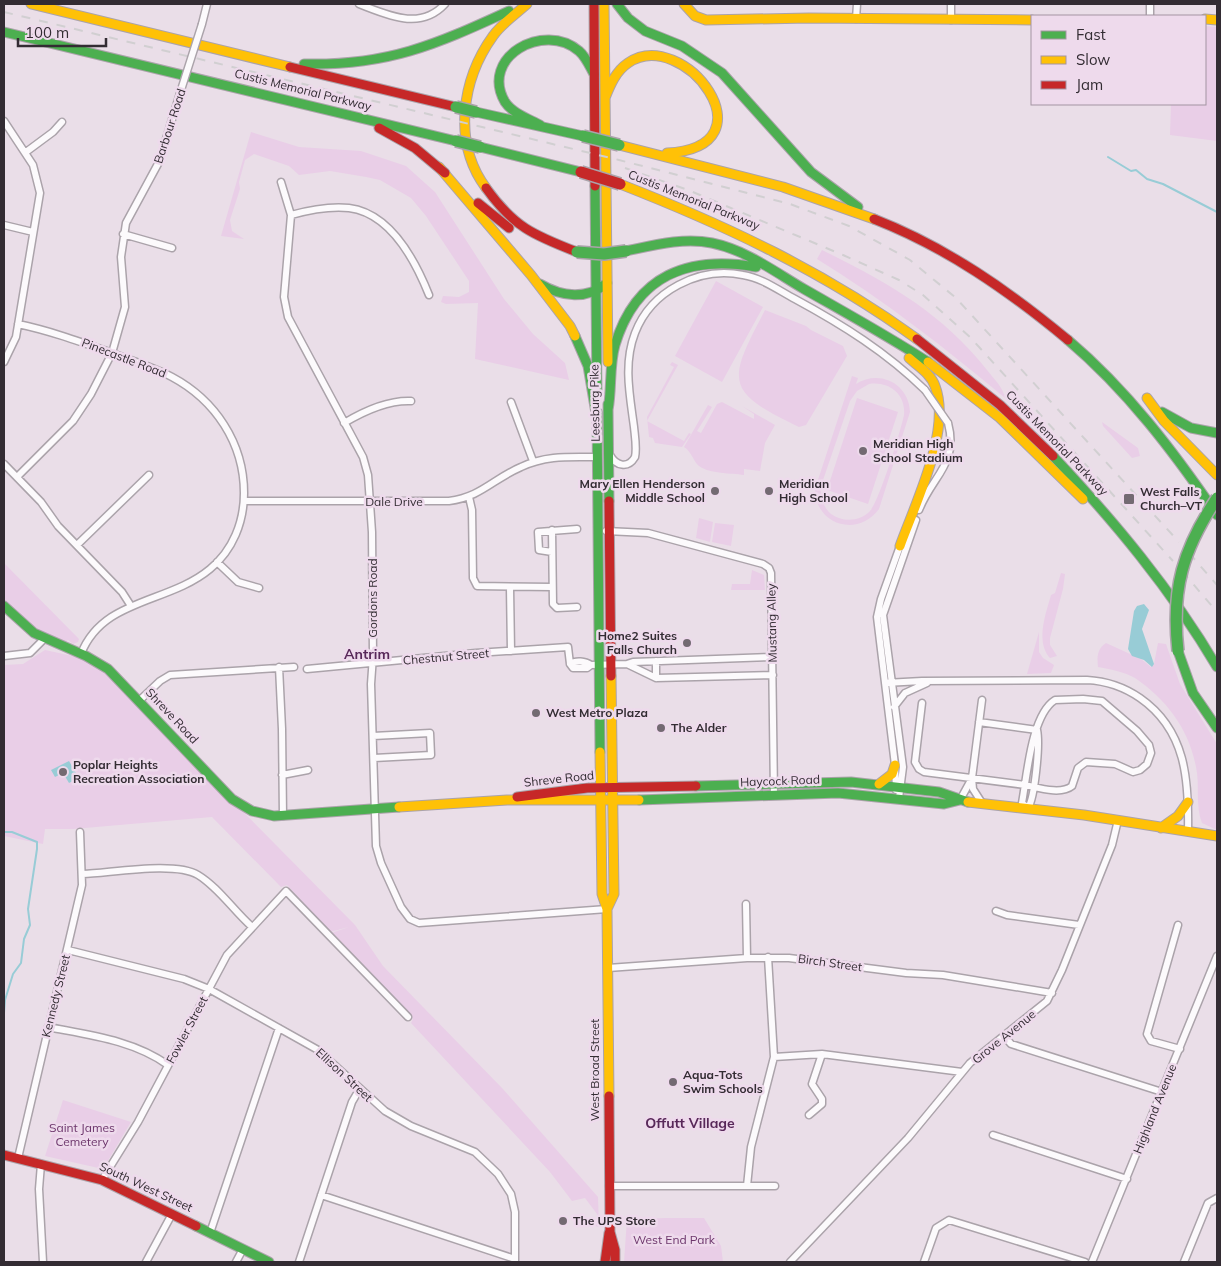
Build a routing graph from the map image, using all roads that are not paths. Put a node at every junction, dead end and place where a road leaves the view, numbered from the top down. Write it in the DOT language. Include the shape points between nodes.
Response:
graph roads {
  1 [pos="30,4"];
  2 [pos="207,4"];
  3 [pos="359,4"];
  4 [pos="445,4"];
  5 [pos="526,4"];
  6 [pos="594,4"];
  7 [pos="604,4"];
  8 [pos="617,4"];
  9 [pos="684,4"];
  10 [pos="857,4"];
  11 [pos="951,4"];
  12 [pos="856,19"];
  13 [pos="951,20"];
  14 [pos="1031,20"];
  15 [pos="4,32"];
  16 [pos="521,35"];
  17 [pos="580,38"];
  18 [pos="263,61"];
  19 [pos="594,74"];
  20 [pos="605,98"];
  21 [pos="325,109"];
  22 [pos="4,121"];
  23 [pos="62,122"];
  24 [pos="540,125"];
  25 [pos="26,152"];
  26 [pos="649,153"];
  27 [pos="439,167"];
  28 [pos="281,182"];
  29 [pos="291,215"];
  30 [pos="881,221"];
  31 [pos="4,225"];
  32 [pos="33,232"];
  33 [pos="123,234"];
  34 [pos="172,248"];
  35 [pos="573,251"];
  36 [pos="531,275"];
  37 [pos="607,283"];
  38 [pos="801,287"];
  39 [pos="596,292"];
  40 [pos="429,294"];
  41 [pos="18,324"];
  42 [pos="871,326"];
  43 [pos="112,353"];
  44 [pos="4,362"];
  45 [pos="411,401"];
  46 [pos="511,402"];
  47 [pos="608,410"];
  48 [pos="597,419"];
  49 [pos="344,423"];
  50 [pos="1217,433"];
  51 [pos="609,450"];
  52 [pos="596,457"];
  53 [pos="533,461"];
  54 [pos="4,464"];
  55 [pos="149,475"];
  56 [pos="1217,475"];
  57 [pos="17,477"];
  58 [pos="469,497"];
  59 [pos="1217,498"];
  60 [pos="244,501"];
  61 [pos="370,502"];
  62 [pos="1217,515"];
  63 [pos="552,530"];
  64 [pos="577,530"];
  65 [pos="597,530"];
  66 [pos="610,531"];
  67 [pos="76,545"];
  68 [pos="900,546"];
  69 [pos="552,552"];
  70 [pos="217,562"];
  71 [pos="552,587"];
  72 [pos="259,588"];
  73 [pos="510,588"];
  74 [pos="1172,598"];
  75 [pos="4,606"];
  76 [pos="131,606"];
  77 [pos="577,607"];
  78 [pos="44,639"];
  79 [pos="511,651"];
  80 [pos="81,654"];
  81 [pos="4,656"];
  82 [pos="772,657"];
  83 [pos="656,661"];
  84 [pos="372,663"];
  85 [pos="612,664"];
  86 [pos="626,664"];
  87 [pos="595,665"];
  88 [pos="279,667"];
  89 [pos="294,667"];
  90 [pos="1217,667"];
  91 [pos="307,669"];
  92 [pos="772,676"];
  93 [pos="656,678"];
  94 [pos="933,681"];
  95 [pos="888,683"];
  96 [pos="982,700"];
  97 [pos="139,701"];
  98 [pos="922,702"];
  99 [pos="894,708"];
  100 [pos="979,722"];
  101 [pos="1217,728"];
  102 [pos="1037,730"];
  103 [pos="373,736"];
  104 [pos="374,758"];
  105 [pos="895,766"];
  106 [pos="308,770"];
  107 [pos="282,775"];
  108 [pos="972,778"];
  109 [pos="774,782"];
  110 [pos="879,784"];
  111 [pos="1029,786"];
  112 [pos="599,788"];
  113 [pos="614,788"];
  114 [pos="898,792"];
  115 [pos="774,795"];
  116 [pos="507,800"];
  117 [pos="960,800"];
  118 [pos="600,801"];
  119 [pos="613,801"];
  120 [pos="1188,802"];
  121 [pos="982,803"];
  122 [pos="375,808"];
  123 [pos="1028,808"];
  124 [pos="282,816"];
  125 [pos="1118,820"];
  126 [pos="1161,828"];
  127 [pos="1188,831"];
  128 [pos="80,832"];
  129 [pos="1217,836"];
  130 [pos="83,874"];
  131 [pos="746,904"];
  132 [pos="607,909"];
  133 [pos="996,911"];
  134 [pos="1079,925"];
  135 [pos="251,926"];
  136 [pos="1178,926"];
  137 [pos="68,950"];
  138 [pos="1217,956"];
  139 [pos="768,957"];
  140 [pos="747,958"];
  141 [pos="608,968"];
  142 [pos="209,989"];
  143 [pos="1052,993"];
  144 [pos="408,1016"];
  145 [pos="48,1026"];
  146 [pos="279,1028"];
  147 [pos="1004,1036"];
  148 [pos="1180,1049"];
  149 [pos="822,1054"];
  150 [pos="774,1057"];
  151 [pos="168,1065"];
  152 [pos="962,1072"];
  153 [pos="359,1090"];
  154 [pos="1162,1092"];
  155 [pos="808,1115"];
  156 [pos="993,1135"];
  157 [pos="4,1155"];
  158 [pos="18,1158"];
  159 [pos="41,1164"];
  160 [pos="1127,1179"];
  161 [pos="102,1180"];
  162 [pos="610,1186"];
  163 [pos="747,1186"];
  164 [pos="775,1186"];
  165 [pos="321,1195"];
  166 [pos="1217,1198"];
  167 [pos="172,1214"];
  168 [pos="610,1232"];
  169 [pos="210,1233"];
  170 [pos="243,1250"];
  171 [pos="515,1260"];
  172 [pos="43,1262"];
  173 [pos="146,1262"];
  174 [pos="236,1262"];
  175 [pos="269,1262"];
  176 [pos="299,1262"];
  177 [pos="605,1262"];
  178 [pos="615,1262"];
  179 [pos="790,1262"];
  180 [pos="924,1262"];
  181 [pos="1086,1262"];
  182 [pos="1092,1262"];
  183 [pos="1184,1262"];
  1 -- 18 [label="main road, Custis Memorial Parkway"];
  2 -- 33 [label="street, Barbour Road, bridge" via="159,162 130,214"];
  3 -- 4 [label="street" via="404,20 428,16"];
  5 -- 18 [label="main road" via="435,45 392,59 343,66"];
  5 -- 35 [label="main road" via="501,24 476,60 466,93 464,132 478,176 500,210 544,242"];
  6 -- 19 [label="main road, Leesburg Pike"];
  7 -- 20 [label="main road, Leesburg Pike"];
  8 -- 30 [label="main road" via="645,31 682,46 722,73 811,172 840,196"];
  9 -- 12 [label="main road" via="695,16 706,20"];
  10 -- 12 [label="street"];
  11 -- 13 [label="street"];
  12 -- 13 [label="main road"];
  13 -- 14 [label="main road"];
  15 -- 21 [label="main road, Custis Memorial Parkway"];
  16 -- 24 [label="main road" via="500,64 497,82 510,108"];
  17 -- 19 [label="main road" via="590,56"];
  18 -- 24 [label="main road, Custis Memorial Parkway, bridge"];
  19 -- 39 [label="main road, Leesburg Pike"];
  20 -- 26 [label="main road" via="615,74 631,60 645,55 669,59 693,74 709,90 716,104 718,120 707,140 686,152"];
  20 -- 37 [label="main road, Leesburg Pike"];
  21 -- 27 [label="main road" via="388,132"];
  21 -- 74 [label="main road, Custis Memorial Parkway, bridge" via="620,184 710,219 774,249 874,307 994,398 1051,453 1139,553"];
  22 -- 25 [label="street"];
  23 -- 25 [label="street"];
  24 -- 26 [label="main road, Custis Memorial Parkway, bridge"];
  25 -- 32 [label="street" via="39,183"];
  26 -- 30 [label="main road, Custis Memorial Parkway" via="788,188"];
  27 -- 35 [label="main road" via="520,236 536,244"];
  27 -- 36 [label="main road"];
  28 -- 29 [label="street, Gordons Road"];
  29 -- 40 [label="street" via="348,208 374,217 401,243"];
  29 -- 49 [label="street, Gordons Road" via="285,308"];
  30 -- 62 [label="main road, Custis Memorial Parkway" via="934,246 982,275 1031,310 1095,365 1164,439"];
  31 -- 32 [label="street"];
  32 -- 41 [label="street"];
  33 -- 34 [label="street"];
  33 -- 43 [label="street, Barbour Road" via="121,257 125,308"];
  35 -- 38 [label="main road, bridge" via="604,254 676,242 712,244 741,254"];
  36 -- 39 [label="main road" via="544,286 560,292 580,295"];
  36 -- 48 [label="main road" via="576,338 588,366"];
  37 -- 39 [label="main road"];
  37 -- 47 [label="main road, Leesburg Pike"];
  38 -- 42 [label="main road"];
  38 -- 47 [label="main road" via="762,269 723,260 692,265 660,280 636,301 620,328 613,352 613,389"];
  39 -- 48 [label="main road, Leesburg Pike"];
  41 -- 43 [label="street, Pinecastle Road" via="59,334"];
  41 -- 44 [label="street" via="14,343"];
  42 -- 68 [label="main road" via="930,378 939,400 937,436"];
  42 -- 74 [label="main road" via="956,382 995,414 1116,532"];
  43 -- 57 [label="street, Barbour Road" via="73,421"];
  43 -- 60 [label="street, Pinecastle Road" via="171,376 211,407 238,449 243,466"];
  45 -- 49 [label="street" via="380,406"];
  46 -- 53 [label="street"];
  47 -- 51 [label="main road, Leesburg Pike"];
  48 -- 52 [label="main road, Leesburg Pike"];
  49 -- 61 [label="street, Gordons Road" via="367,468"];
  50 -- 56 [label="main road" via="1182,424 1148,398 1164,421"];
  51 -- 66 [label="main road, Leesburg Pike"];
  51 -- 95 [label="street, bridge" via="612,459 621,465 629,464 635,457 628,370 630,347 638,325 652,305 690,279 732,273 754,278 828,317 880,350 925,390 948,423 951,440 950,455 920,507 884,607 882,622"];
  52 -- 53 [label="street, Dale Drive" via="563,456"];
  52 -- 65 [label="main road, Leesburg Pike"];
  53 -- 58 [label="street, Dale Drive"];
  54 -- 57 [label="street"];
  55 -- 67 [label="street"];
  57 -- 67 [label="street"];
  58 -- 61 [label="street, Dale Drive" via="438,502"];
  58 -- 73 [label="street" via="474,582 482,587"];
  59 -- 101 [label="main road, bridge" via="1195,532 1181,566 1175,598 1178,651 1193,693"];
  60 -- 61 [label="street, Dale Drive"];
  60 -- 70 [label="street, Pinecastle Road" via="235,537"];
  61 -- 84 [label="street, Gordons Road"];
  63 -- 64 [label="street"];
  63 -- 69 [label="street"];
  63 -- 69 [label="street" via="541,530 537,534 539,550"];
  65 -- 66 [label="street, Mustang Alley"];
  65 -- 87 [label="main road, Leesburg Pike"];
  66 -- 82 [label="street, Mustang Alley" via="648,533 766,566 771,573"];
  66 -- 85 [label="main road, Leesburg Pike"];
  67 -- 76 [label="street" via="122,592"];
  68 -- 95 [label="street" via="877,617"];
  69 -- 71 [label="street"];
  70 -- 72 [label="street" via="238,582"];
  70 -- 76 [label="street, Pinecastle Road" via="184,586"];
  71 -- 73 [label="street"];
  71 -- 77 [label="street" via="554,606"];
  73 -- 79 [label="street"];
  74 -- 90 [label="main road, Custis Memorial Parkway"];
  75 -- 78 [label="main road, Shreve Road"];
  76 -- 80 [label="street, Pinecastle Road" via="98,627 88,638"];
  78 -- 80 [label="main road, Shreve Road"];
  78 -- 81 [label="street" via="30,653"];
  79 -- 84 [label="street, Chestnut Street"];
  79 -- 87 [label="street, Chestnut Street" via="568,647 573,668"];
  80 -- 97 [label="main road, Shreve Road" via="112,673"];
  82 -- 83 [label="street"];
  82 -- 92 [label="street, Mustang Alley"];
  83 -- 86 [label="street"];
  83 -- 93 [label="street"];
  84 -- 91 [label="street, Chestnut Street"];
  84 -- 103 [label="street, Gordons Road"];
  85 -- 86 [label="street"];
  85 -- 87 [label="street"];
  85 -- 113 [label="main road, Leesburg Pike"];
  86 -- 93 [label="street"];
  87 -- 112 [label="main road, Leesburg Pike"];
  88 -- 89 [label="street"];
  88 -- 97 [label="street" via="170,676"];
  88 -- 107 [label="street"];
  92 -- 93 [label="street"];
  92 -- 109 [label="street, Mustang Alley"];
  94 -- 95 [label="street"];
  94 -- 99 [label="street" via="905,693"];
  94 -- 120 [label="street" via="1087,680 1124,689 1156,711 1176,738 1184,761"];
  95 -- 99 [label="street"];
  95 -- 105 [label="street"];
  96 -- 100 [label="street"];
  97 -- 124 [label="main road, Shreve Road" via="241,807 261,815"];
  98 -- 108 [label="street" via="915,759 917,768 924,772"];
  99 -- 114 [label="street" via="902,767"];
  100 -- 102 [label="street"];
  100 -- 108 [label="street"];
  102 -- 111 [label="street" via="1032,740"];
  102 -- 111 [label="street" via="1055,700 1097,700 1105,703 1136,731 1152,753 1147,764 1136,772 1115,764 1090,761 1080,765 1074,784 1068,789"];
  103 -- 104 [label="street, Gordons Road"];
  103 -- 104 [label="street" via="430,733 431,755"];
  104 -- 122 [label="street, Gordons Road"];
  105 -- 110 [label="main road" via="892,774"];
  105 -- 114 [label="street"];
  106 -- 107 [label="street"];
  107 -- 124 [label="street"];
  108 -- 111 [label="street"];
  108 -- 117 [label="street"];
  108 -- 121 [label="street" via="973,789"];
  109 -- 110 [label="main road, Haycock Road"];
  109 -- 113 [label="main road, Haycock Road"];
  109 -- 115 [label="street, Mustang Alley"];
  110 -- 114 [label="main road, Haycock Road"];
  111 -- 123 [label="street" via="1022,803"];
  112 -- 113 [label="main road, Shreve Road"];
  112 -- 116 [label="main road, Shreve Road" via="533,794"];
  112 -- 118 [label="main road, Leesburg Pike"];
  113 -- 119 [label="main road, Leesburg Pike"];
  114 -- 115 [label="main road, Haycock Road"];
  114 -- 117 [label="main road, Haycock Road" via="939,792"];
  115 -- 119 [label="main road, Haycock Road"];
  116 -- 118 [label="main road, Shreve Road"];
  116 -- 122 [label="main road, Shreve Road"];
  117 -- 121 [label="main road, Haycock Road"];
  118 -- 119 [label="main road, Haycock Road"];
  118 -- 132 [label="main road, West Broad Street" via="602,894"];
  119 -- 132 [label="main road, West Broad Street" via="614,894"];
  120 -- 126 [label="main road" via="1178,816"];
  120 -- 127 [label="street"];
  121 -- 123 [label="main road, Haycock Road"];
  122 -- 124 [label="main road, Shreve Road"];
  122 -- 132 [label="street, Gordons Road" via="376,846 381,863 401,907 414,922"];
  123 -- 125 [label="main road, Haycock Road"];
  125 -- 126 [label="main road, Haycock Road"];
  125 -- 134 [label="street, Grove Avenue" via="1112,845"];
  126 -- 127 [label="main road, Haycock Road"];
  127 -- 129 [label="main road, Haycock Road"];
  128 -- 130 [label="street, Kennedy Street"];
  130 -- 135 [label="street" via="171,868 190,872 204,880"];
  130 -- 137 [label="street, Kennedy Street"];
  131 -- 140 [label="street"];
  132 -- 141 [label="main road, West Broad Street"];
  133 -- 134 [label="street"];
  134 -- 143 [label="street, Grove Avenue"];
  135 -- 142 [label="street, Fowler Street" via="227,955"];
  135 -- 144 [label="street, Fowler Street" via="286,891"];
  136 -- 148 [label="street" via="1147,1034 1152,1041"];
  137 -- 142 [label="street, Ellison Street" via="184,979"];
  137 -- 145 [label="street, Kennedy Street"];
  138 -- 148 [label="street, Highland Avenue"];
  139 -- 140 [label="street, Birch Street"];
  139 -- 143 [label="street, Birch Street" via="943,975"];
  139 -- 150 [label="street"];
  140 -- 141 [label="street, Birch Street"];
  141 -- 162 [label="main road, West Broad Street"];
  142 -- 146 [label="street, Ellison Street"];
  142 -- 151 [label="street, Fowler Street"];
  143 -- 147 [label="street, Grove Avenue" via="1044,1004"];
  145 -- 151 [label="street" via="134,1047"];
  145 -- 158 [label="street, Kennedy Street"];
  146 -- 153 [label="street, Ellison Street" via="318,1050"];
  146 -- 169 [label="street"];
  147 -- 152 [label="street, Grove Avenue"];
  147 -- 154 [label="street" via="1013,1044"];
  148 -- 154 [label="street, Highland Avenue"];
  149 -- 150 [label="street"];
  149 -- 152 [label="street"];
  149 -- 155 [label="street" via="812,1084 822,1104"];
  150 -- 163 [label="street" via="750,1147"];
  151 -- 161 [label="street, Fowler Street"];
  152 -- 179 [label="street, Grove Avenue" via="908,1138"];
  153 -- 165 [label="street"];
  153 -- 171 [label="street, Ellison Street" via="398,1119 467,1148 489,1164 507,1187 514,1203"];
  154 -- 160 [label="street, Highland Avenue"];
  156 -- 160 [label="street"];
  157 -- 158 [label="main road, South West Street"];
  158 -- 159 [label="main road, South West Street"];
  159 -- 161 [label="main road, South West Street"];
  159 -- 172 [label="street"];
  160 -- 182 [label="street, Highland Avenue"];
  161 -- 167 [label="main road, South West Street"];
  162 -- 163 [label="street"];
  162 -- 168 [label="main road, West Broad Street"];
  163 -- 164 [label="street"];
  165 -- 171 [label="street"];
  165 -- 176 [label="street"];
  166 -- 183 [label="street" via="1208,1204"];
  167 -- 169 [label="main road, South West Street"];
  167 -- 173 [label="street"];
  168 -- 177 [label="main road, West Broad Street"];
  168 -- 178 [label="main road, West Broad Street"];
  169 -- 170 [label="main road, South West Street"];
  170 -- 174 [label="street"];
  170 -- 175 [label="main road, South West Street"];
  180 -- 181 [label="street" via="934,1231 944,1221 954,1220"];
}
